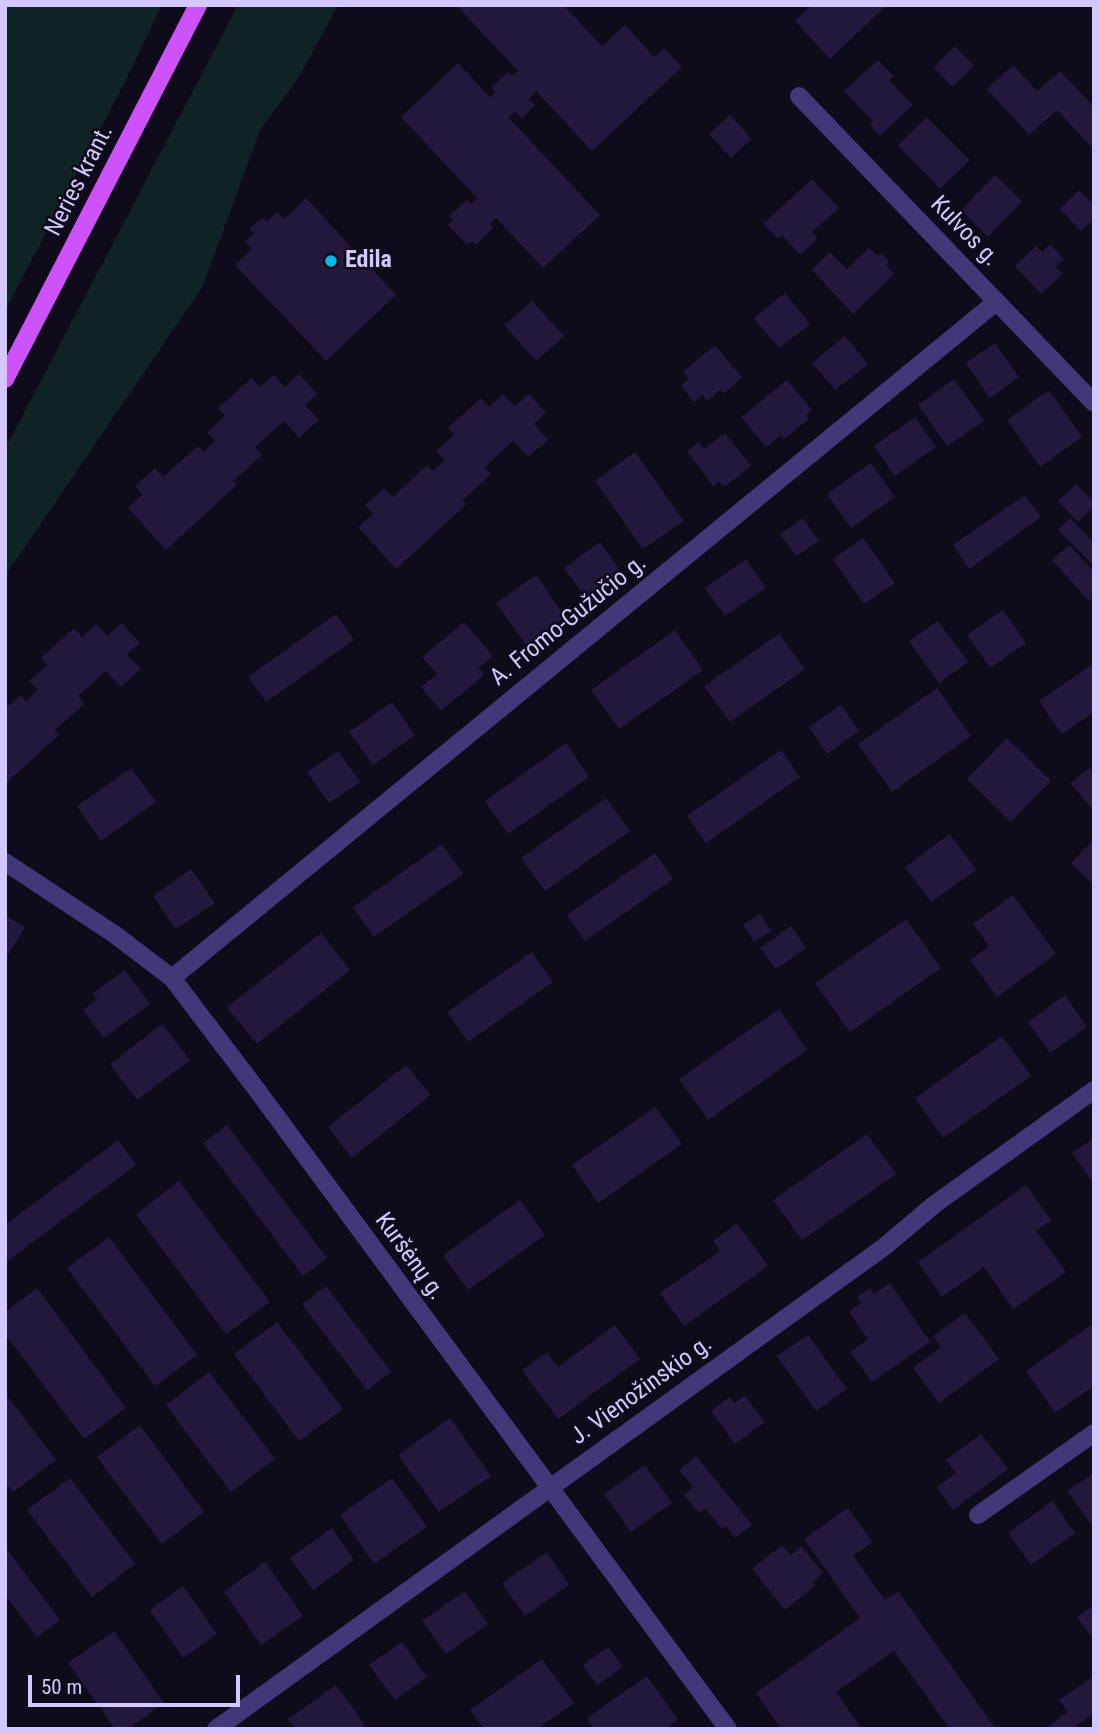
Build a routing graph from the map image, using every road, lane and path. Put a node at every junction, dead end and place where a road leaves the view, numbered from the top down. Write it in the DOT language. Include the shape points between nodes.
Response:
graph roads {
  1 [pos="198,5"];
  2 [pos="799,96"];
  3 [pos="996,302"];
  4 [pos="5,379"];
  5 [pos="1094,403"];
  6 [pos="5,862"];
  7 [pos="172,978"];
  8 [pos="1094,1090"];
  9 [pos="1094,1433"];
  10 [pos="549,1488"];
  11 [pos="978,1515"];
  12 [pos="720,1726"];
  13 [pos="216,1729"];
  1 -- 4 [label="main road, Neries krant."];
  2 -- 3 [label="street, Kulvos g."];
  3 -- 5 [label="street, Kulvos g."];
  3 -- 7 [label="street, A. Fromo-Gužučio g."];
  6 -- 7 [label="street, Kuršėnų g."];
  7 -- 10 [label="street, Kuršėnų g."];
  8 -- 10 [label="street, J. Vienožinskio g."];
  9 -- 11 [label="street"];
  10 -- 12 [label="street, Kuršėnų g."];
  10 -- 13 [label="street, J. Vienožinskio g."];
}
